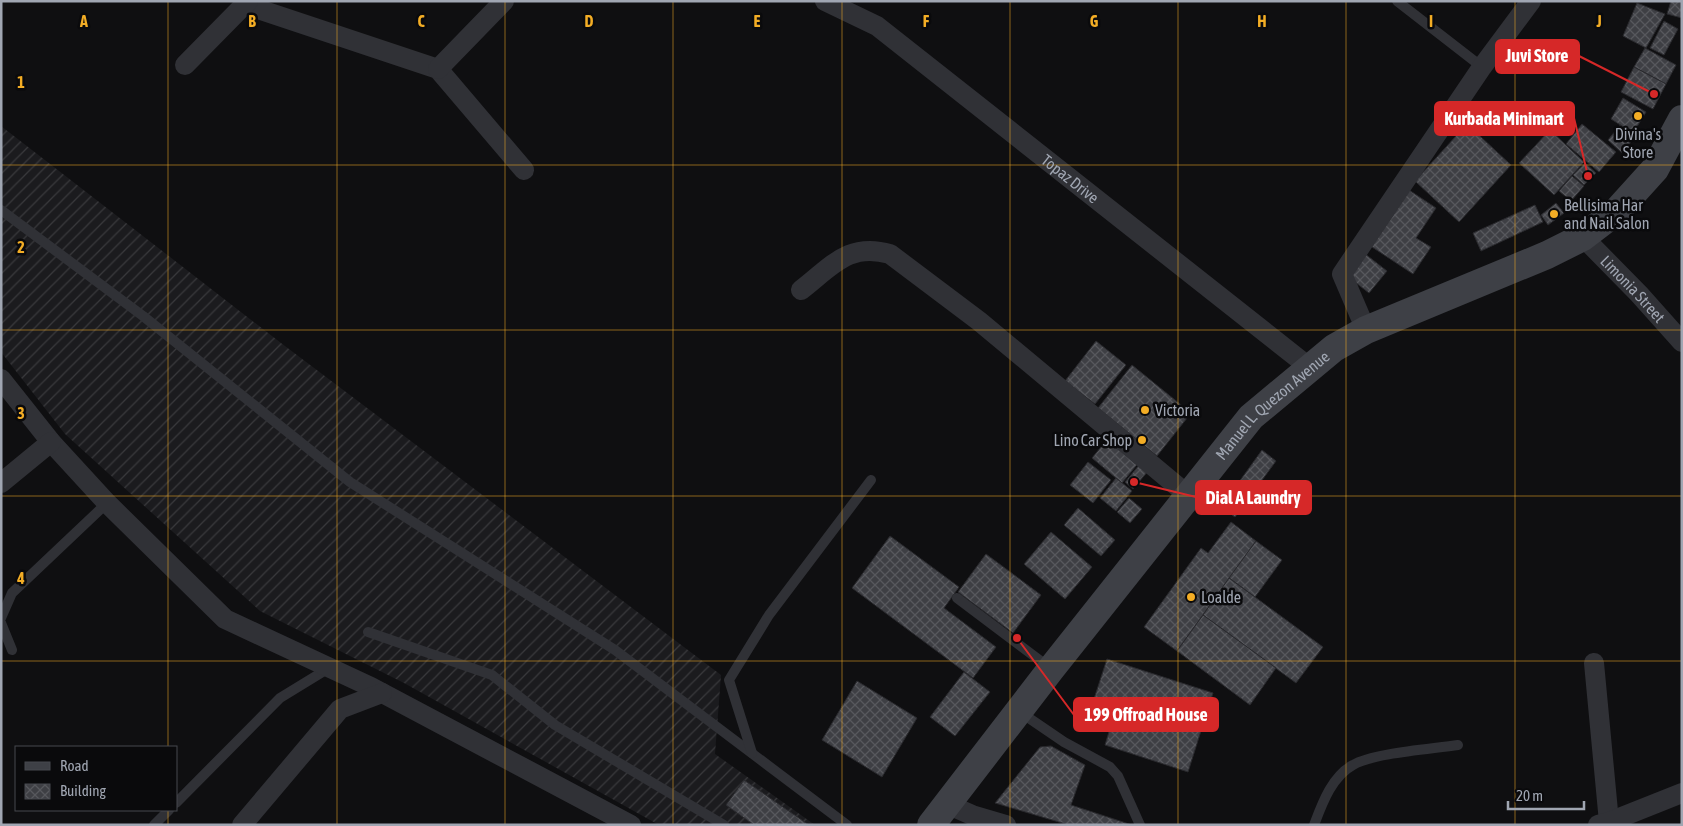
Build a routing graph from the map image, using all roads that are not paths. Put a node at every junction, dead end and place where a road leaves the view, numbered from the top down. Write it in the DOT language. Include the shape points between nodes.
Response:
graph roads {
  1 [pos="504,1"];
  2 [pos="825,1"];
  3 [pos="1397,1"];
  4 [pos="1531,1"];
  5 [pos="247,3"];
  6 [pos="185,65"];
  7 [pos="1482,66"];
  8 [pos="438,69"];
  9 [pos="1682,119"];
  10 [pos="524,170"];
  11 [pos="1,210"];
  12 [pos="1582,237"];
  13 [pos="801,290"];
  14 [pos="1366,330"];
  15 [pos="1682,342"];
  16 [pos="1309,367"];
  17 [pos="1,379"];
  18 [pos="51,442"];
  19 [pos="871,480"];
  20 [pos="1,483"];
  21 [pos="1189,496"];
  22 [pos="108,502"];
  23 [pos="957,598"];
  24 [pos="1,618"];
  25 [pos="1,624"];
  26 [pos="368,632"];
  27 [pos="12,650"];
  28 [pos="1594,663"];
  29 [pos="329,668"];
  30 [pos="1051,669"];
  31 [pos="382,693"];
  32 [pos="1018,711"];
  33 [pos="1458,745"];
  34 [pos="752,753"];
  35 [pos="1682,793"];
  36 [pos="178,801"];
  37 [pos="168,811"];
  38 [pos="939,814"];
  39 [pos="1604,824"];
  40 [pos="154,825"];
  41 [pos="242,825"];
  42 [pos="630,825"];
  43 [pos="724,825"];
  44 [pos="847,825"];
  45 [pos="1006,825"];
  46 [pos="1140,825"];
  47 [pos="1314,825"];
  1 -- 8 [label="street"];
  2 -- 16 [label="street, Topaz Drive" via="877,26"];
  3 -- 7 [label="lane"];
  4 -- 7 [label="street"];
  5 -- 6 [label="street"];
  5 -- 8 [label="street"];
  7 -- 14 [label="street" via="1342,274"];
  8 -- 10 [label="street"];
  9 -- 12 [label="main road, Manuel L. Quezon Avenue" via="1655,169 1617,211"];
  11 -- 34 [label="lane" via="143,316 350,482 615,650"];
  12 -- 14 [label="main road, Manuel L. Quezon Avenue" via="1547,255"];
  12 -- 15 [label="street, Limonia Street"];
  13 -- 21 [label="street" via="847,254 876,249 890,254 979,321"];
  14 -- 16 [label="main road, Manuel L. Quezon Avenue"];
  16 -- 21 [label="main road, Manuel L. Quezon Avenue" via="1251,417"];
  17 -- 18 [label="street"];
  18 -- 20 [label="street"];
  18 -- 22 [label="street"];
  19 -- 34 [label="lane" via="768,615 729,680"];
  21 -- 30 [label="main road, Manuel L. Quezon Avenue"];
  22 -- 24 [label="lane" via="12,593"];
  22 -- 29 [label="street" via="225,619"];
  23 -- 30 [label="lane"];
  25 -- 27 [label="lane"];
  26 -- 43 [label="lane" via="492,675 554,725"];
  28 -- 39 [label="street"];
  29 -- 31 [label="street"];
  29 -- 36 [label="lane" via="280,698"];
  30 -- 32 [label="main road, Manuel L. Quezon Avenue"];
  31 -- 41 [label="street" via="340,708"];
  31 -- 42 [label="street"];
  32 -- 38 [label="main road, Manuel L. Quezon Avenue"];
  32 -- 46 [label="lane" via="1064,742 1110,767 1118,776"];
  33 -- 47 [label="lane" via="1370,759 1352,765 1323,800"];
  34 -- 44 [label="lane"];
  35 -- 39 [label="street"];
  37 -- 40 [label="lane"];
  38 -- 45 [label="street" via="972,815"];
}
